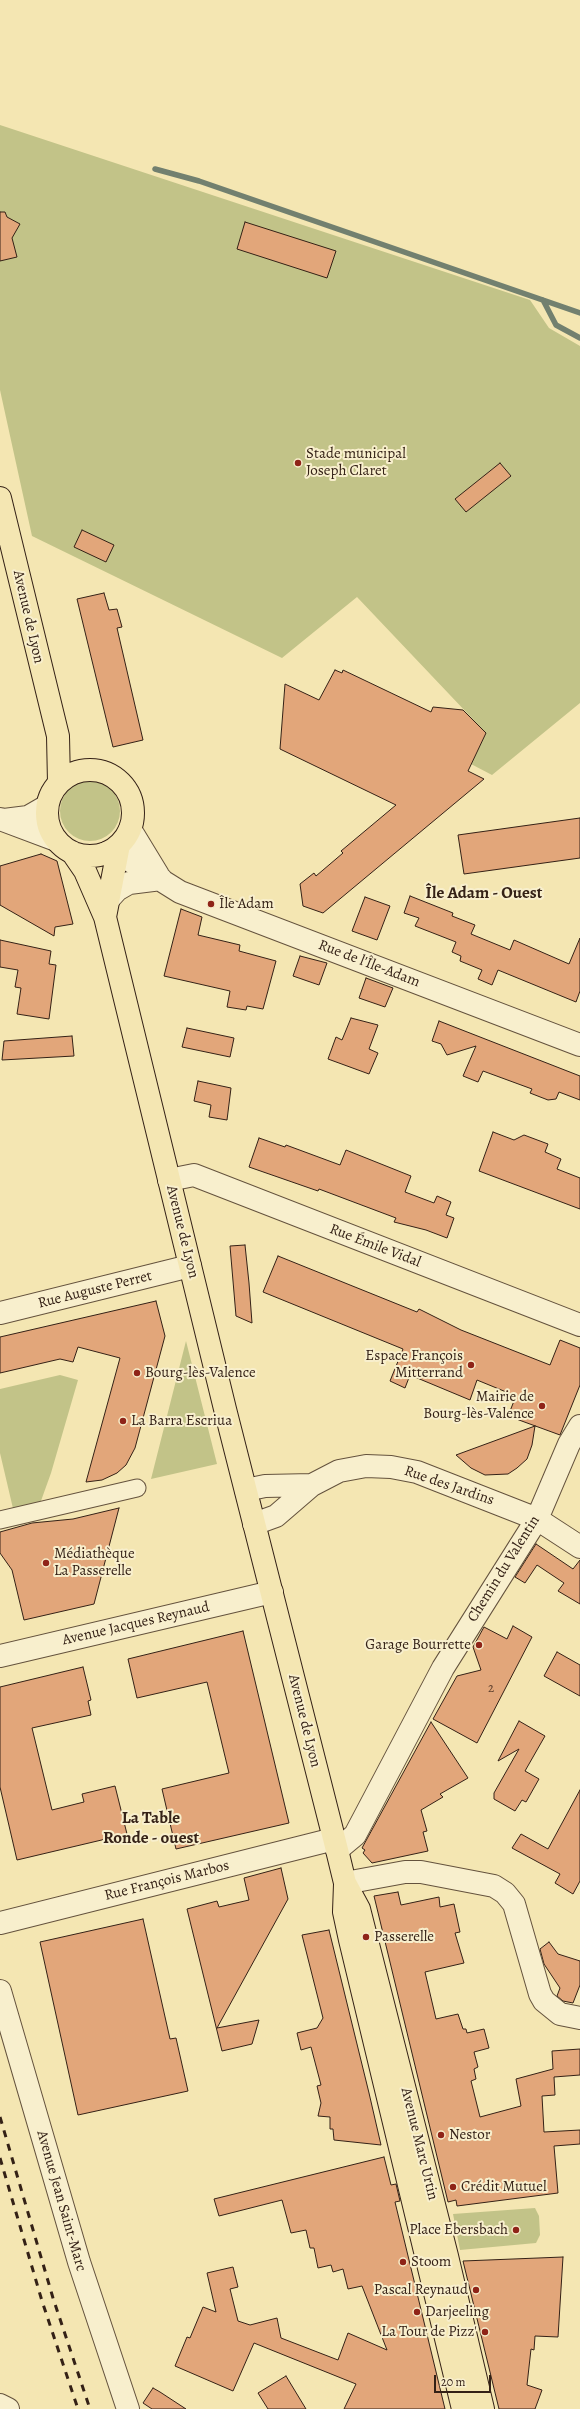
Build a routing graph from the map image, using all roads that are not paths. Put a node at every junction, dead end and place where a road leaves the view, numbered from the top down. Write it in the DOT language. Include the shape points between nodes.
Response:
graph roads {
  1 [pos="0,498"];
  2 [pos="58,736"];
  3 [pos="89,770"];
  4 [pos="59,783"];
  5 [pos="47,806"];
  6 [pos="2,820"];
  7 [pos="64,846"];
  8 [pos="118,846"];
  9 [pos="161,879"];
  10 [pos="106,909"];
  11 [pos="580,1045"];
  12 [pos="169,1180"];
  13 [pos="190,1266"];
  14 [pos="0,1313"];
  15 [pos="580,1325"];
  16 [pos="580,1426"];
  17 [pos="312,1485"];
  18 [pos="137,1488"];
  19 [pos="246,1490"];
  20 [pos="537,1519"];
  21 [pos="0,1520"];
  22 [pos="254,1524"];
  23 [pos="580,1547"];
  24 [pos="272,1592"];
  25 [pos="0,1656"];
  26 [pos="335,1845"];
  27 [pos="345,1883"];
  28 [pos="0,1923"];
  29 [pos="0,1991"];
  30 [pos="580,2018"];
  31 [pos="0,2405"];
  32 [pos="8,2409"];
  33 [pos="128,2409"];
  34 [pos="463,2409"];
  35 [pos="483,2409"];
  1 -- 2 [label="main road, Avenue de Lyon"];
  2 -- 3 [label="main road, Avenue de Lyon" via="74,757"];
  2 -- 4 [label="main road, Avenue de Lyon"];
  3 -- 4 [label="main road, Avenue de Lyon" via="68,776"];
  3 -- 8 [label="main road, Avenue de Lyon" via="110,775 127,790 133,811"];
  4 -- 5 [label="main road" via="51,793"];
  5 -- 6 [label="street" via="28,817"];
  5 -- 7 [label="main road" via="48,823"];
  6 -- 7 [label="street"];
  7 -- 8 [label="main road" via="84,856"];
  7 -- 10 [label="main road" via="85,871"];
  8 -- 9 [label="street, Rue de l'Île-Adam"];
  8 -- 9 [label="street, Rue de l'Île-Adam" via="149,863"];
  8 -- 10 [label="main road, Avenue de Lyon"];
  9 -- 10 [label="street" via="129,883 117,890"];
  9 -- 11 [label="street, Rue de l'Île-Adam" via="180,892"];
  10 -- 12 [label="main road, Avenue de Lyon"];
  12 -- 13 [label="main road, Avenue de Lyon"];
  12 -- 15 [label="street, Rue Émile Vidal" via="194,1175"];
  13 -- 14 [label="street, Rue Auguste Perret"];
  13 -- 19 [label="main road, Avenue de Lyon"];
  16 -- 20 [label="street, Chemin du Valentin" via="569,1444"];
  17 -- 19 [label="street, Rue des Jardins" via="265,1486"];
  17 -- 20 [label="street, Rue des Jardins" via="339,1471 366,1466 391,1467 417,1472"];
  17 -- 22 [label="street, Rue des Jardins" via="276,1516"];
  18 -- 21 [label="street"];
  19 -- 22 [label="main road, Avenue de Lyon"];
  20 -- 23 [label="street, Rue des Jardins"];
  20 -- 26 [label="street, Chemin du Valentin" via="443,1668 355,1835"];
  22 -- 24 [label="main road, Avenue de Lyon"];
  24 -- 25 [label="street, Avenue Jacques Reynaud"];
  24 -- 26 [label="main road, Avenue de Lyon"];
  26 -- 27 [label="main road, Avenue Marc Urtin"];
  26 -- 28 [label="street, Rue François Marbos"];
  27 -- 30 [label="street" via="405,1872 421,1872 494,1886 505,1893 514,1904 544,2001 560,2014"];
  27 -- 34 [label="main road, Avenue Marc Urtin" via="344,1912 348,1933"];
  27 -- 35 [label="main road, Avenue Marc Urtin" via="359,1909"];
  29 -- 33 [label="street, Avenue Jean Saint-Marc" via="80,2266"];
  31 -- 32 [label="street"];
}
